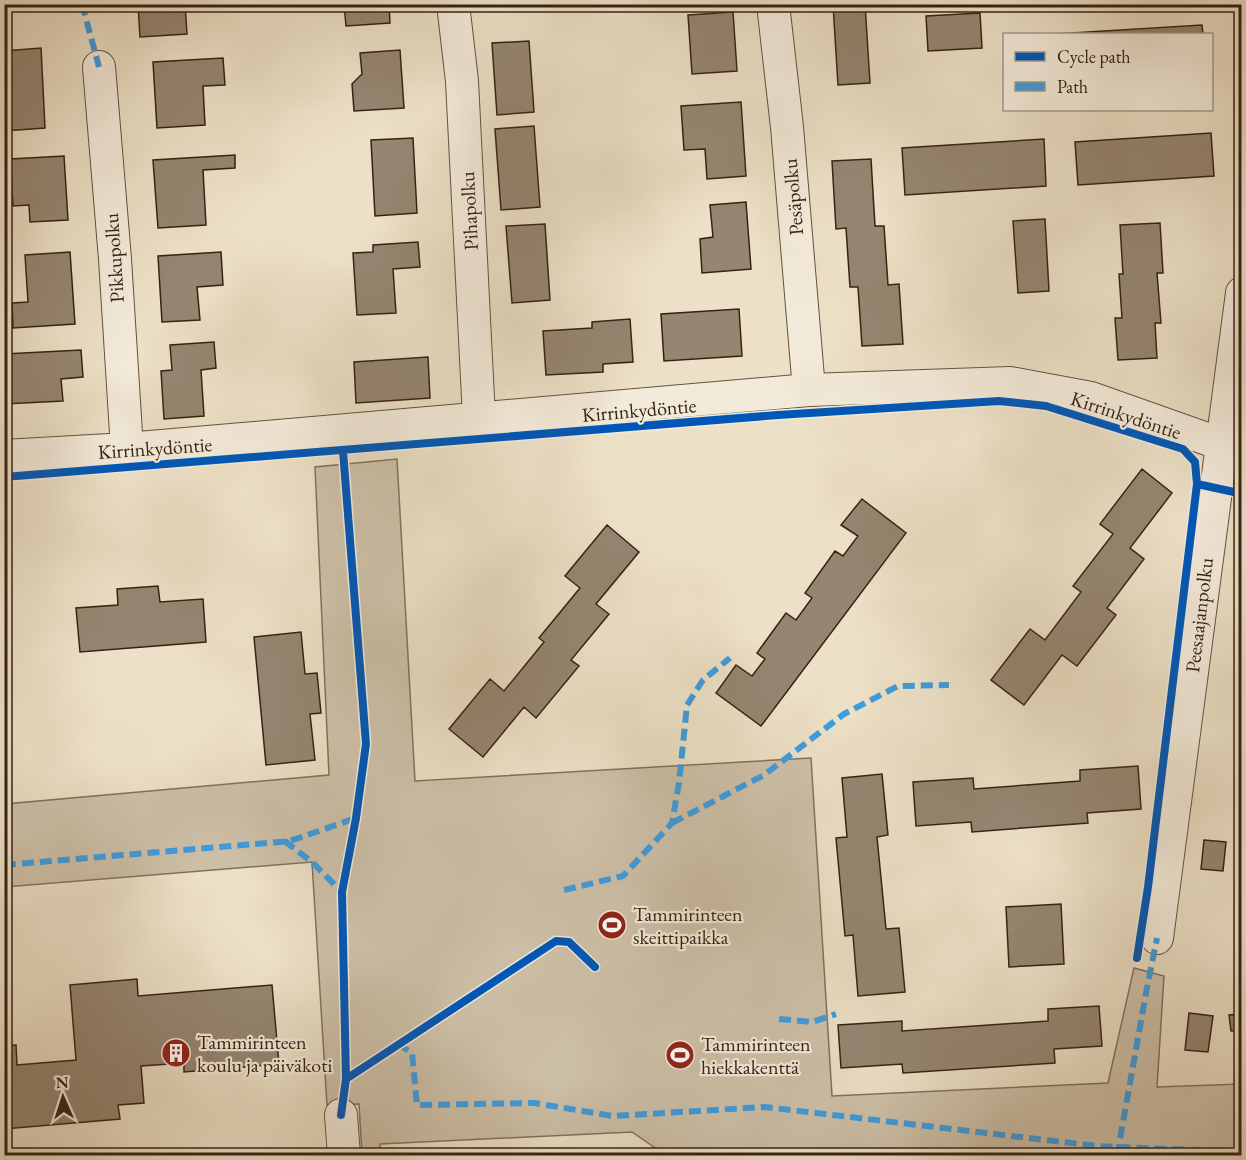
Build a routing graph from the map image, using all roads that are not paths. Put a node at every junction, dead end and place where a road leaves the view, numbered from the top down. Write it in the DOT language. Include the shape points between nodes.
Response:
graph roads {
  1 [pos="453,4"];
  2 [pos="773,4"];
  3 [pos="99,67"];
  4 [pos="1242,293"];
  5 [pos="809,390"];
  6 [pos="479,418"];
  7 [pos="1231,446"];
  8 [pos="127,449"];
  9 [pos="4,456"];
  10 [pos="1157,938"];
  11 [pos="341,1115"];
  12 [pos="337,1155"];
  1 -- 6 [label="street, Pihapolku" via="462,81"];
  2 -- 5 [label="street, Pesäpolku"];
  3 -- 8 [label="street, Pikkupolku"];
  4 -- 7 [label="street, Peesaajanpolku"];
  5 -- 6 [label="street, Kirrinkydöntie"];
  5 -- 7 [label="street, Kirrinkydöntie" via="1010,383 1091,398"];
  6 -- 8 [label="street, Kirrinkydöntie"];
  7 -- 10 [label="street, Peesaajanpolku"];
  8 -- 9 [label="street, Kirrinkydöntie"];
  11 -- 12 [label="street"];
}
